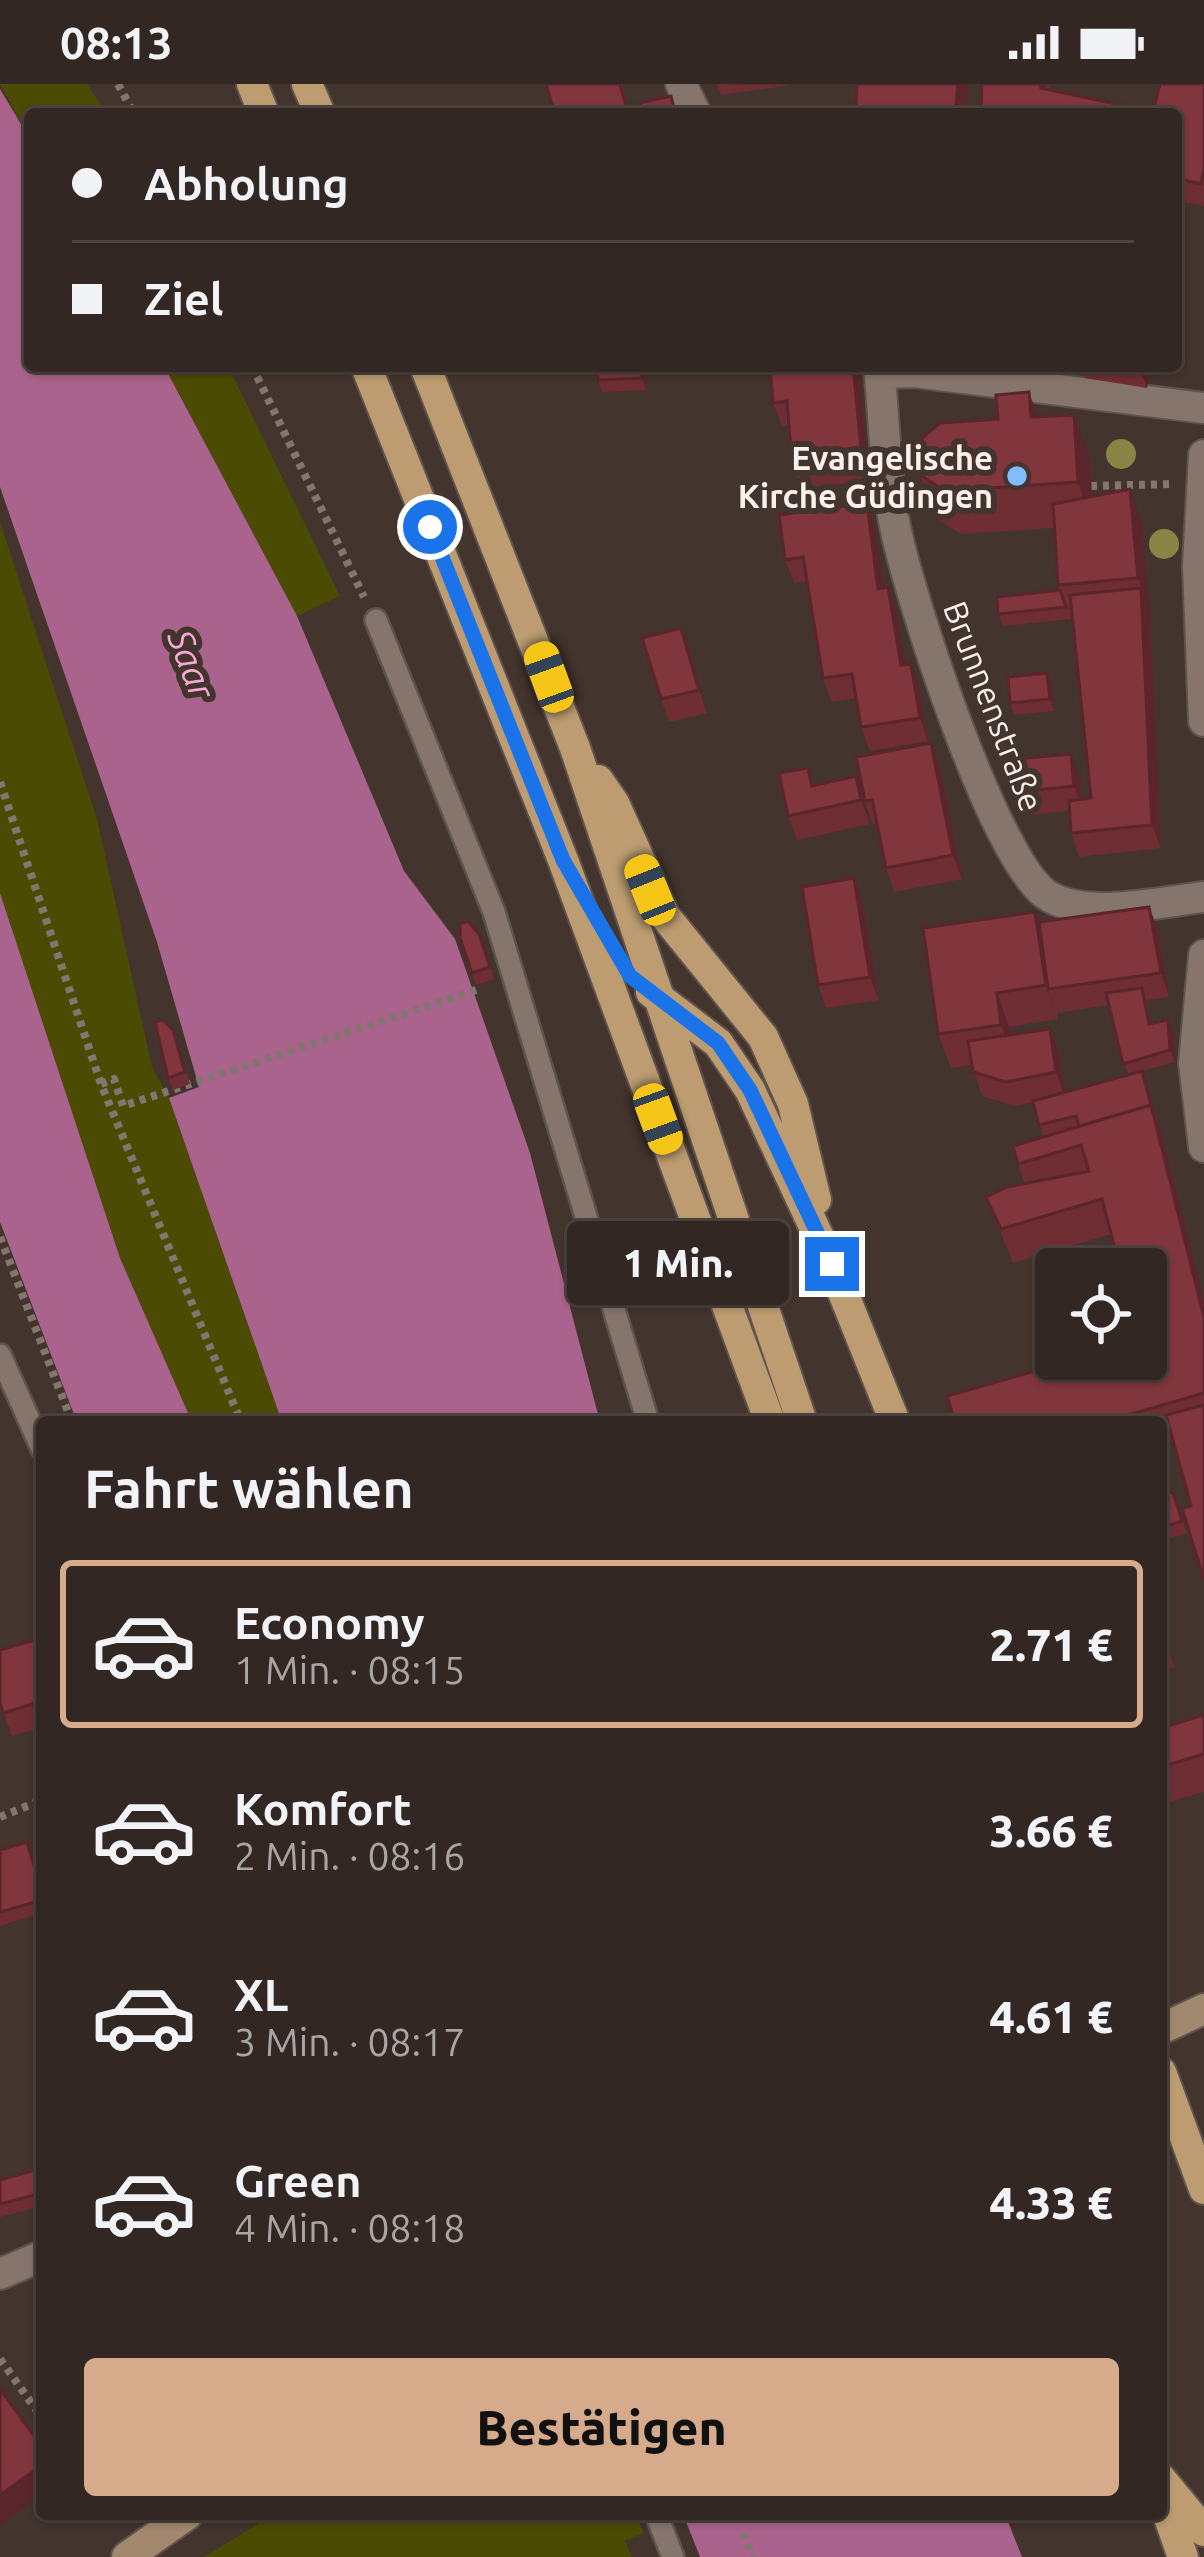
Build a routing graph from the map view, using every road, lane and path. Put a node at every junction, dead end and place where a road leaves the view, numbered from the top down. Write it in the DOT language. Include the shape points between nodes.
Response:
graph roads {
  1 [pos="256,372"];
  2 [pos="368,372"];
  3 [pos="427,372"];
  4 [pos="879,372"];
  5 [pos="914,372"];
  6 [pos="1204,408"];
  7 [pos="1204,455"];
  8 [pos="1180,484"];
  9 [pos="1091,486"];
  10 [pos="376,620"];
  11 [pos="1204,721"];
  12 [pos="575,748"];
  13 [pos="0,782"];
  14 [pos="563,860"];
  15 [pos="1204,897"];
  16 [pos="1204,955"];
  17 [pos="479,989"];
  18 [pos="654,994"];
  19 [pos="101,1084"];
  20 [pos="1204,1147"];
  21 [pos="0,1237"];
  22 [pos="832,1264"];
  23 [pos="0,1355"];
  24 [pos="71,1416"];
  25 [pos="239,1416"];
  26 [pos="646,1416"];
  27 [pos="768,1416"];
  28 [pos="800,1416"];
  29 [pos="893,1416"];
  30 [pos="36,1436"];
  31 [pos="36,1802"];
  32 [pos="0,1817"];
  33 [pos="1204,2009"];
  34 [pos="1167,2026"];
  35 [pos="1167,2088"];
  36 [pos="1204,2189"];
  37 [pos="36,2259"];
  38 [pos="0,2274"];
  39 [pos="1,2362"];
  40 [pos="35,2408"];
  41 [pos="25,2414"];
  42 [pos="1167,2486"];
  43 [pos="1167,2512"];
  44 [pos="179,2520"];
  45 [pos="658,2520"];
  46 [pos="1204,2531"];
  47 [pos="742,2533"];
  48 [pos="750,2556"];
  49 [pos="127,2557"];
  50 [pos="673,2557"];
  51 [pos="1183,2557"];
  1 -- 10 [label="path"];
  2 -- 14 [label="main road"];
  3 -- 12 [label="main road"];
  4 -- 15 [label="street, Brunnenstraße" via="908,580 958,725 1026,876 1049,897 1082,906"];
  5 -- 6 [label="street"];
  7 -- 11 [label="street"];
  8 -- 9 [label="path"];
  10 -- 26 [label="lane" via="494,912"];
  12 -- 18 [label="main road"];
  12 -- 22 [label="main road" via="614,802 665,916 763,1037 793,1104"];
  13 -- 19 [label="path"];
  14 -- 18 [label="main road" via="630,976"];
  14 -- 27 [label="main road"];
  16 -- 20 [label="street" via="1194,1063"];
  17 -- 19 [label="path" via="123,1106 114,1079"];
  18 -- 22 [label="main road" via="718,1043 750,1090"];
  18 -- 28 [label="main road"];
  19 -- 25 [label="path"];
  21 -- 24 [label="path"];
  22 -- 29 [label="main road"];
  23 -- 30 [label="lane"];
  31 -- 32 [label="path"];
  33 -- 34 [label="main road"];
  35 -- 36 [label="main road"];
  37 -- 38 [label="street"];
  39 -- 40 [label="path"];
  40 -- 41 [label="path"];
  42 -- 46 [label="main road"];
  43 -- 51 [label="main road"];
  44 -- 49 [label="main road"];
  45 -- 50 [label="lane"];
  47 -- 48 [label="path"];
}
